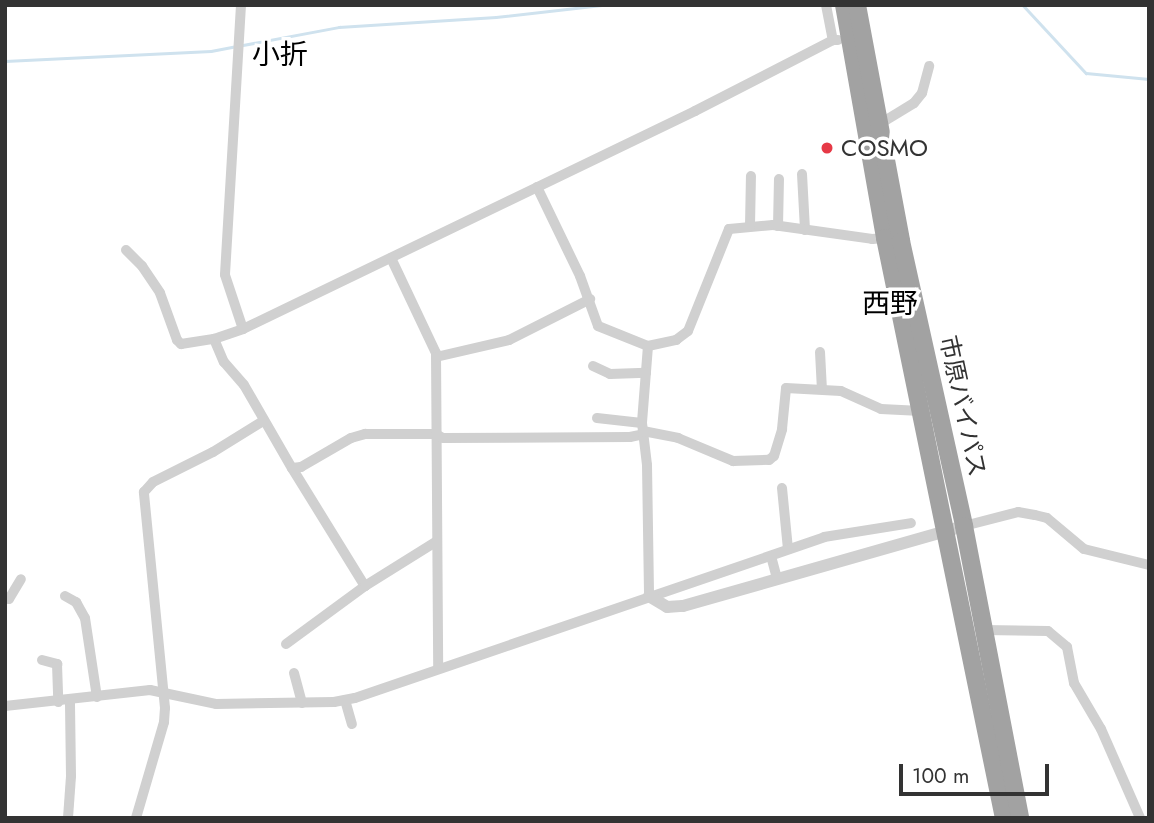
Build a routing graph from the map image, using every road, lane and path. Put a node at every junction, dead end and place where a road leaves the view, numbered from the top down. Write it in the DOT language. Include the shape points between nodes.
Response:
graph roads {
  1 [pos="241,5"];
  2 [pos="827,5"];
  3 [pos="844,5"];
  4 [pos="857,5"];
  5 [pos="841,40"];
  6 [pos="929,66"];
  7 [pos="878,125"];
  8 [pos="802,174"];
  9 [pos="751,176"];
  10 [pos="779,179"];
  11 [pos="537,187"];
  12 [pos="750,226"];
  13 [pos="778,226"];
  14 [pos="805,230"];
  15 [pos="885,238"];
  16 [pos="127,250"];
  17 [pos="391,258"];
  18 [pos="590,299"];
  19 [pos="243,329"];
  20 [pos="214,339"];
  21 [pos="648,346"];
  22 [pos="820,352"];
  23 [pos="436,357"];
  24 [pos="593,366"];
  25 [pos="646,373"];
  26 [pos="822,388"];
  27 [pos="921,411"];
  28 [pos="597,418"];
  29 [pos="263,421"];
  30 [pos="643,430"];
  31 [pos="436,434"];
  32 [pos="292,468"];
  33 [pos="782,488"];
  34 [pos="911,523"];
  35 [pos="955,529"];
  36 [pos="437,541"];
  37 [pos="788,549"];
  38 [pos="771,555"];
  39 [pos="1149,565"];
  40 [pos="21,579"];
  41 [pos="777,579"];
  42 [pos="365,586"];
  43 [pos="65,596"];
  44 [pos="649,596"];
  45 [pos="5,598"];
  46 [pos="983,630"];
  47 [pos="286,644"];
  48 [pos="42,660"];
  49 [pos="438,669"];
  50 [pos="294,673"];
  51 [pos="164,692"];
  52 [pos="97,697"];
  53 [pos="345,700"];
  54 [pos="64,701"];
  55 [pos="302,703"];
  56 [pos="5,706"];
  57 [pos="352,724"];
  58 [pos="68,818"];
  59 [pos="136,818"];
  60 [pos="1004,818"];
  61 [pos="1020,818"];
  62 [pos="1140,818"];
  1 -- 19 [label="street" via="225,275"];
  2 -- 5 [label="street"];
  3 -- 5 [label="highway, 市原バイパス"];
  4 -- 7 [label="highway, 市原バイパス"];
  5 -- 11 [label="street"];
  5 -- 15 [label="highway, 市原バイパス"];
  6 -- 7 [label="street" via="922,93 914,103"];
  7 -- 35 [label="highway, 市原バイパス"];
  8 -- 14 [label="street"];
  9 -- 12 [label="street"];
  10 -- 13 [label="street"];
  11 -- 17 [label="street"];
  11 -- 18 [label="street"];
  12 -- 13 [label="street"];
  12 -- 21 [label="street" via="726,233 688,331 676,340"];
  13 -- 14 [label="street"];
  14 -- 15 [label="street"];
  15 -- 27 [label="highway, 市原バイパス"];
  16 -- 20 [label="street" via="160,293 177,340 181,344"];
  17 -- 19 [label="street"];
  17 -- 23 [label="street"];
  18 -- 21 [label="street" via="603,331"];
  18 -- 23 [label="street" via="509,340"];
  19 -- 20 [label="street"];
  20 -- 29 [label="street"];
  21 -- 25 [label="street"];
  22 -- 26 [label="street"];
  23 -- 31 [label="street"];
  24 -- 25 [label="street" via="610,374"];
  25 -- 30 [label="street"];
  26 -- 27 [label="street" via="852,394 881,409"];
  26 -- 30 [label="street" via="786,388 782,429 769,460 733,461 678,438"];
  27 -- 35 [label="highway, 市原バイパス"];
  28 -- 30 [label="street"];
  29 -- 32 [label="street"];
  29 -- 51 [label="street" via="153,482 144,492"];
  30 -- 31 [label="street" via="630,438 443,438"];
  30 -- 44 [label="street"];
  31 -- 32 [label="street" via="357,435"];
  31 -- 36 [label="street"];
  32 -- 42 [label="street"];
  33 -- 37 [label="street"];
  34 -- 37 [label="street" via="843,533"];
  35 -- 39 [label="street" via="1018,512 1035,515 1047,518 1084,548"];
  35 -- 41 [label="street"];
  35 -- 46 [label="highway, 市原バイパス"];
  35 -- 60 [label="highway, 市原バイパス"];
  36 -- 42 [label="street"];
  36 -- 49 [label="street"];
  37 -- 38 [label="street"];
  38 -- 41 [label="street"];
  38 -- 44 [label="street"];
  40 -- 45 [label="street" via="9,599"];
  41 -- 44 [label="street" via="683,606 667,607"];
  42 -- 47 [label="street"];
  43 -- 52 [label="street" via="76,602 85,618"];
  44 -- 49 [label="street"];
  46 -- 61 [label="highway, 市原バイパス"];
  46 -- 62 [label="street" via="1048,631 1067,647 1074,683 1101,729"];
  48 -- 54 [label="street" via="57,664"];
  49 -- 53 [label="street"];
  50 -- 55 [label="street"];
  51 -- 52 [label="street"];
  51 -- 55 [label="street" via="216,704"];
  51 -- 59 [label="street" via="164,722"];
  52 -- 54 [label="street"];
  53 -- 55 [label="street"];
  53 -- 57 [label="street"];
  54 -- 56 [label="street"];
  54 -- 58 [label="street" via="72,776"];
}
